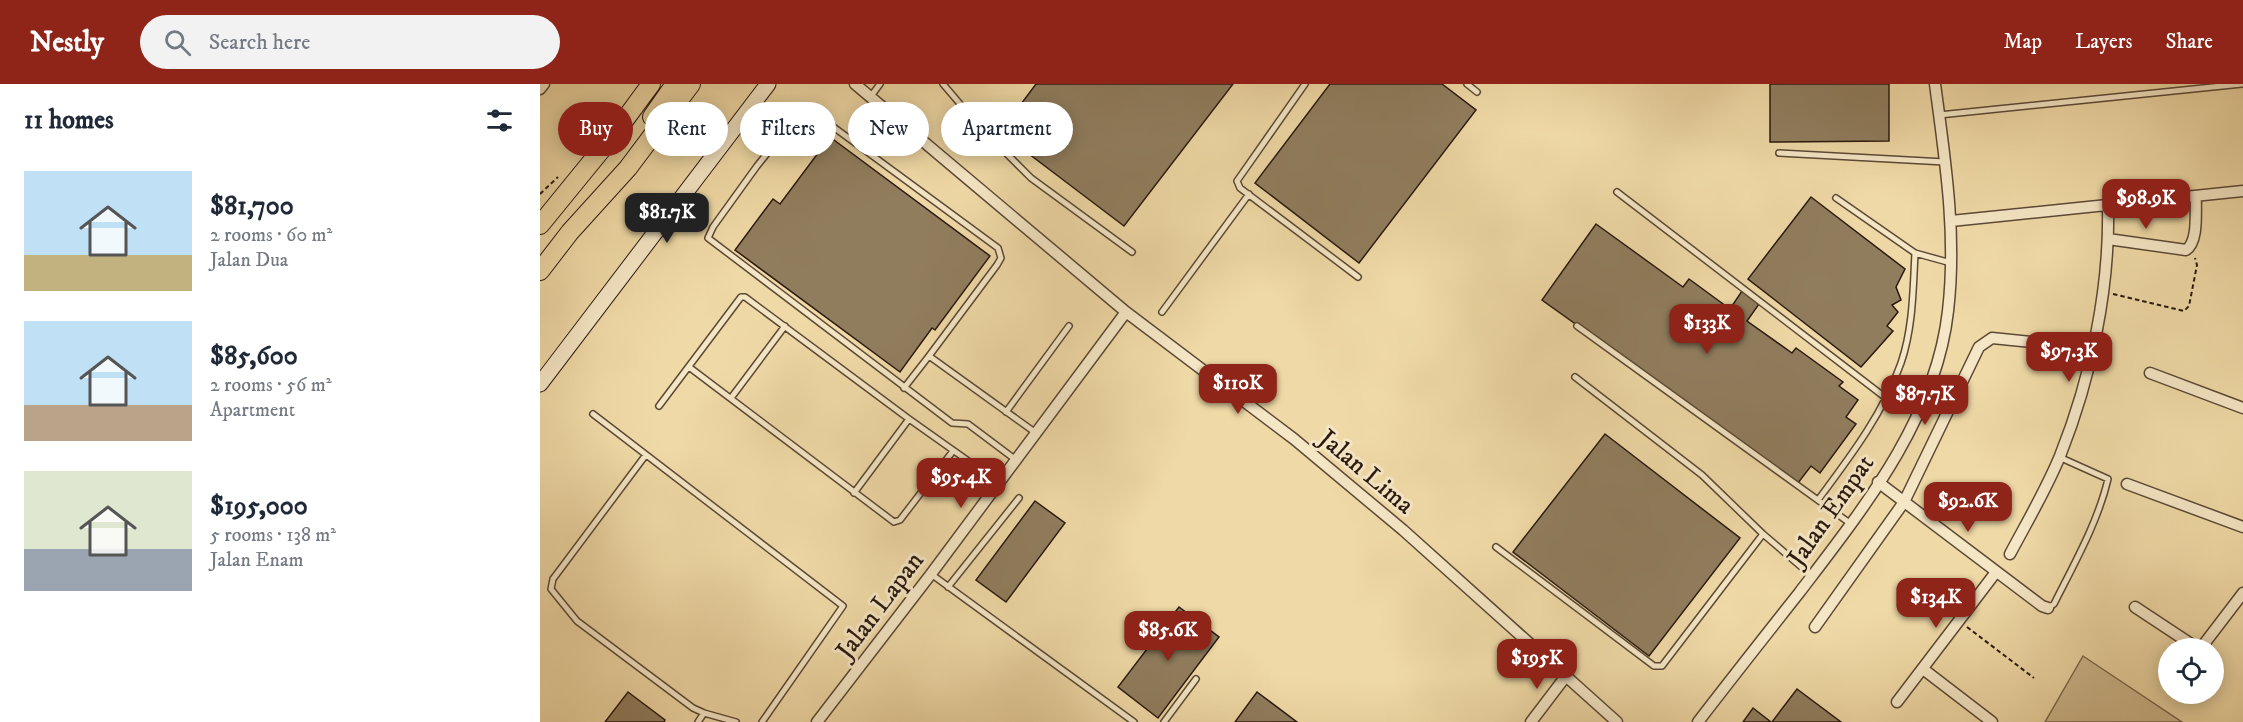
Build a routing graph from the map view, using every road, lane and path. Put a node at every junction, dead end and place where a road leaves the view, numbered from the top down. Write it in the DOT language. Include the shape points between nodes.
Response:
graph roads {
  1 [pos="544,84"];
  2 [pos="638,84"];
  3 [pos="651,84"];
  4 [pos="675,84"];
  5 [pos="691,84"];
  6 [pos="768,84"];
  7 [pos="855,84"];
  8 [pos="880,84"];
  9 [pos="943,84"];
  10 [pos="1305,84"];
  11 [pos="1467,84"];
  12 [pos="1935,84"];
  13 [pos="2242,84"];
  14 [pos="540,89"];
  15 [pos="1477,92"];
  16 [pos="870,96"];
  17 [pos="633,102"];
  18 [pos="633,109"];
  19 [pos="1939,115"];
  20 [pos="1779,153"];
  21 [pos="595,156"];
  22 [pos="1944,162"];
  23 [pos="2243,191"];
  24 [pos="1617,192"];
  25 [pos="1249,194"];
  26 [pos="2196,196"];
  27 [pos="1836,198"];
  28 [pos="2108,205"];
  29 [pos="1951,221"];
  30 [pos="540,225"];
  31 [pos="570,232"];
  32 [pos="2108,239"];
  33 [pos="2190,247"];
  34 [pos="1132,252"];
  35 [pos="1915,254"];
  36 [pos="1951,263"];
  37 [pos="540,271"];
  38 [pos="1358,277"];
  39 [pos="2102,292"];
  40 [pos="1126,312"];
  41 [pos="1162,312"];
  42 [pos="785,326"];
  43 [pos="1069,326"];
  44 [pos="1577,326"];
  45 [pos="2092,348"];
  46 [pos="928,356"];
  47 [pos="689,366"];
  48 [pos="2150,373"];
  49 [pos="1575,377"];
  50 [pos="540,384"];
  51 [pos="904,388"];
  52 [pos="731,398"];
  53 [pos="1886,398"];
  54 [pos="659,406"];
  55 [pos="2243,408"];
  56 [pos="1006,412"];
  57 [pos="593,414"];
  58 [pos="909,419"];
  59 [pos="1036,433"];
  60 [pos="953,451"];
  61 [pos="645,456"];
  62 [pos="2060,457"];
  63 [pos="1016,460"];
  64 [pos="998,482"];
  65 [pos="1878,482"];
  66 [pos="2127,484"];
  67 [pos="854,492"];
  68 [pos="1019,498"];
  69 [pos="1818,500"];
  70 [pos="1904,502"];
  71 [pos="1851,524"];
  72 [pos="2243,527"];
  73 [pos="1763,534"];
  74 [pos="1496,547"];
  75 [pos="2010,554"];
  76 [pos="1996,572"];
  77 [pos="931,574"];
  78 [pos="1812,576"];
  79 [pos="948,587"];
  80 [pos="2243,593"];
  81 [pos="2136,607"];
  82 [pos="2048,608"];
  83 [pos="1960,621"];
  84 [pos="1815,627"];
  85 [pos="2184,638"];
  86 [pos="2207,638"];
  87 [pos="1923,669"];
  88 [pos="1566,676"];
  89 [pos="2034,678"];
  90 [pos="1196,679"];
  91 [pos="1897,702"];
  92 [pos="704,713"];
  93 [pos="698,722"];
  94 [pos="736,722"];
  95 [pos="762,722"];
  96 [pos="817,722"];
  97 [pos="1134,722"];
  98 [pos="1164,722"];
  99 [pos="1531,722"];
  100 [pos="1617,722"];
  101 [pos="1698,722"];
  102 [pos="1992,722"];
  1 -- 14 [label="street"];
  2 -- 17 [label="highway"];
  3 -- 18 [label="highway"];
  4 -- 31 [label="highway"];
  5 -- 31 [label="highway" via="628,168"];
  6 -- 50 [label="main road"];
  7 -- 16 [label="street, Jalan Lima"];
  8 -- 16 [label="lane"];
  9 -- 34 [label="lane" via="1031,178"];
  10 -- 25 [label="lane" via="1239,176 1240,188"];
  11 -- 15 [label="lane"];
  12 -- 19 [label="street, Jalan Empat"];
  13 -- 19 [label="lane"];
  16 -- 40 [label="street, Jalan Lima"];
  19 -- 22 [label="street, Jalan Empat"];
  20 -- 22 [label="lane"];
  21 -- 30 [label="highway"];
  22 -- 29 [label="street, Jalan Empat"];
  23 -- 26 [label="street"];
  24 -- 53 [label="lane"];
  25 -- 38 [label="lane"];
  25 -- 41 [label="lane"];
  26 -- 28 [label="street"];
  26 -- 33 [label="street"];
  27 -- 35 [label="lane"];
  28 -- 29 [label="street"];
  28 -- 32 [label="street"];
  29 -- 36 [label="street, Jalan Empat"];
  31 -- 37 [label="highway"];
  32 -- 33 [label="street" via="2182,250"];
  32 -- 39 [label="street"];
  33 -- 39 [label="path" via="2197,265 2189,306 2184,311"];
  35 -- 36 [label="lane"];
  35 -- 53 [label="lane" via="1912,313 1902,361"];
  36 -- 65 [label="street, Jalan Empat" via="1948,311 1926,398"];
  39 -- 45 [label="street"];
  40 -- 59 [label="street, Jalan Lapan"];
  40 -- 88 [label="street, Jalan Lima" via="1294,439"];
  42 -- 47 [label="lane" via="750,299 741,297"];
  42 -- 52 [label="lane"];
  42 -- 58 [label="lane"];
  43 -- 56 [label="lane"];
  44 -- 69 [label="lane"];
  45 -- 62 [label="street"];
  45 -- 70 [label="street" via="1992,338 1984,342"];
  46 -- 51 [label="lane"];
  46 -- 51 [label="lane" via="997,265 1001,258 998,248 813,112 803,112 757,166 708,238"];
  46 -- 56 [label="lane"];
  47 -- 52 [label="lane"];
  47 -- 54 [label="lane"];
  48 -- 55 [label="street"];
  49 -- 73 [label="lane" via="1702,475"];
  51 -- 63 [label="lane" via="952,423 968,424"];
  52 -- 67 [label="lane"];
  53 -- 69 [label="lane" via="1863,438"];
  56 -- 59 [label="lane"];
  57 -- 61 [label="lane"];
  58 -- 60 [label="lane"];
  58 -- 67 [label="lane"];
  59 -- 63 [label="street, Jalan Lapan"];
  60 -- 64 [label="lane"];
  60 -- 67 [label="lane" via="897,522"];
  61 -- 92 [label="lane" via="553,579 551,589 577,621"];
  61 -- 95 [label="lane" via="843,606"];
  62 -- 75 [label="street"];
  62 -- 82 [label="lane" via="2108,479 2082,547"];
  63 -- 64 [label="street, Jalan Lapan"];
  64 -- 77 [label="street, Jalan Lapan"];
  65 -- 70 [label="street"];
  65 -- 71 [label="street, Jalan Empat"];
  66 -- 72 [label="street"];
  68 -- 79 [label="lane"];
  69 -- 71 [label="lane"];
  70 -- 76 [label="street"];
  70 -- 84 [label="street"];
  71 -- 78 [label="street, Jalan Empat"];
  73 -- 74 [label="lane" via="1659,666"];
  73 -- 78 [label="lane"];
  76 -- 82 [label="street"];
  76 -- 83 [label="street"];
  77 -- 79 [label="lane"];
  77 -- 96 [label="street, Jalan Lapan"];
  78 -- 101 [label="street, Jalan Empat"];
  79 -- 97 [label="lane"];
  80 -- 86 [label="street"];
  81 -- 85 [label="street"];
  83 -- 87 [label="street"];
  83 -- 89 [label="path"];
  87 -- 91 [label="street"];
  87 -- 102 [label="street"];
  88 -- 99 [label="street"];
  88 -- 100 [label="street, Jalan Lima"];
  90 -- 98 [label="lane"];
  92 -- 93 [label="lane"];
  92 -- 94 [label="lane"];
}
